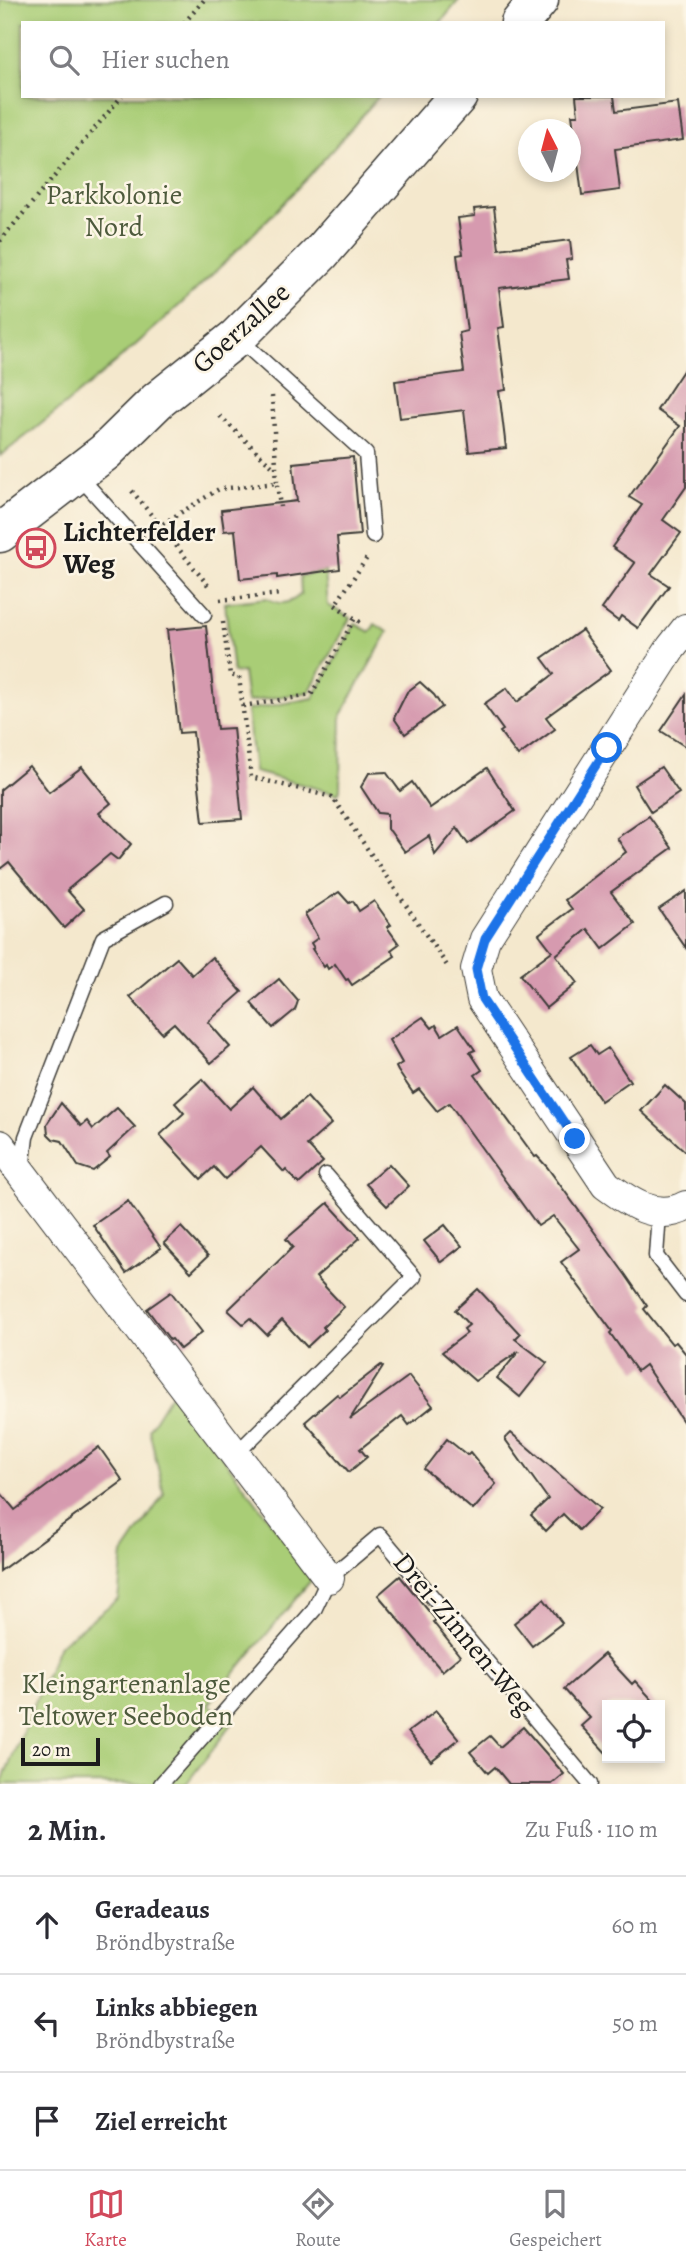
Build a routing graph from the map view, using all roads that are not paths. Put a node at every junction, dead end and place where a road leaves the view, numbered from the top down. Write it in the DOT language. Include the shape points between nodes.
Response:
graph roads {
  1 [pos="539,0"];
  2 [pos="522,21"];
  3 [pos="456,98"];
  4 [pos="237,337"];
  5 [pos="78,474"];
  6 [pos="0,533"];
  7 [pos="373,536"];
  8 [pos="204,615"];
  9 [pos="686,629"];
  10 [pos="166,903"];
  11 [pos="0,1145"];
  12 [pos="21,1174"];
  13 [pos="326,1175"];
  14 [pos="673,1209"];
  15 [pos="686,1295"];
  16 [pos="236,1454"];
  17 [pos="329,1578"];
  18 [pos="161,1784"];
  19 [pos="590,1784"];
  1 -- 2 [label="main road"];
  3 -- 4 [label="main road, Goerzallee" via="321,253"];
  4 -- 5 [label="main road, Goerzallee" via="157,401"];
  4 -- 7 [label="lane" via="366,454"];
  5 -- 6 [label="main road, Goerzallee"];
  5 -- 8 [label="lane"];
  9 -- 14 [label="street" via="485,939 476,969 482,999 606,1185 631,1203"];
  10 -- 12 [label="lane" via="103,938 26,1137"];
  11 -- 12 [label="street"];
  12 -- 16 [label="street"];
  13 -- 16 [label="lane" via="414,1277"];
  14 -- 15 [label="lane" via="656,1256"];
  16 -- 17 [label="street"];
  17 -- 18 [label="lane, Drei-Zinnen-Weg" via="314,1610"];
  17 -- 19 [label="lane, Drei-Zinnen-Weg" via="380,1535"];
}
